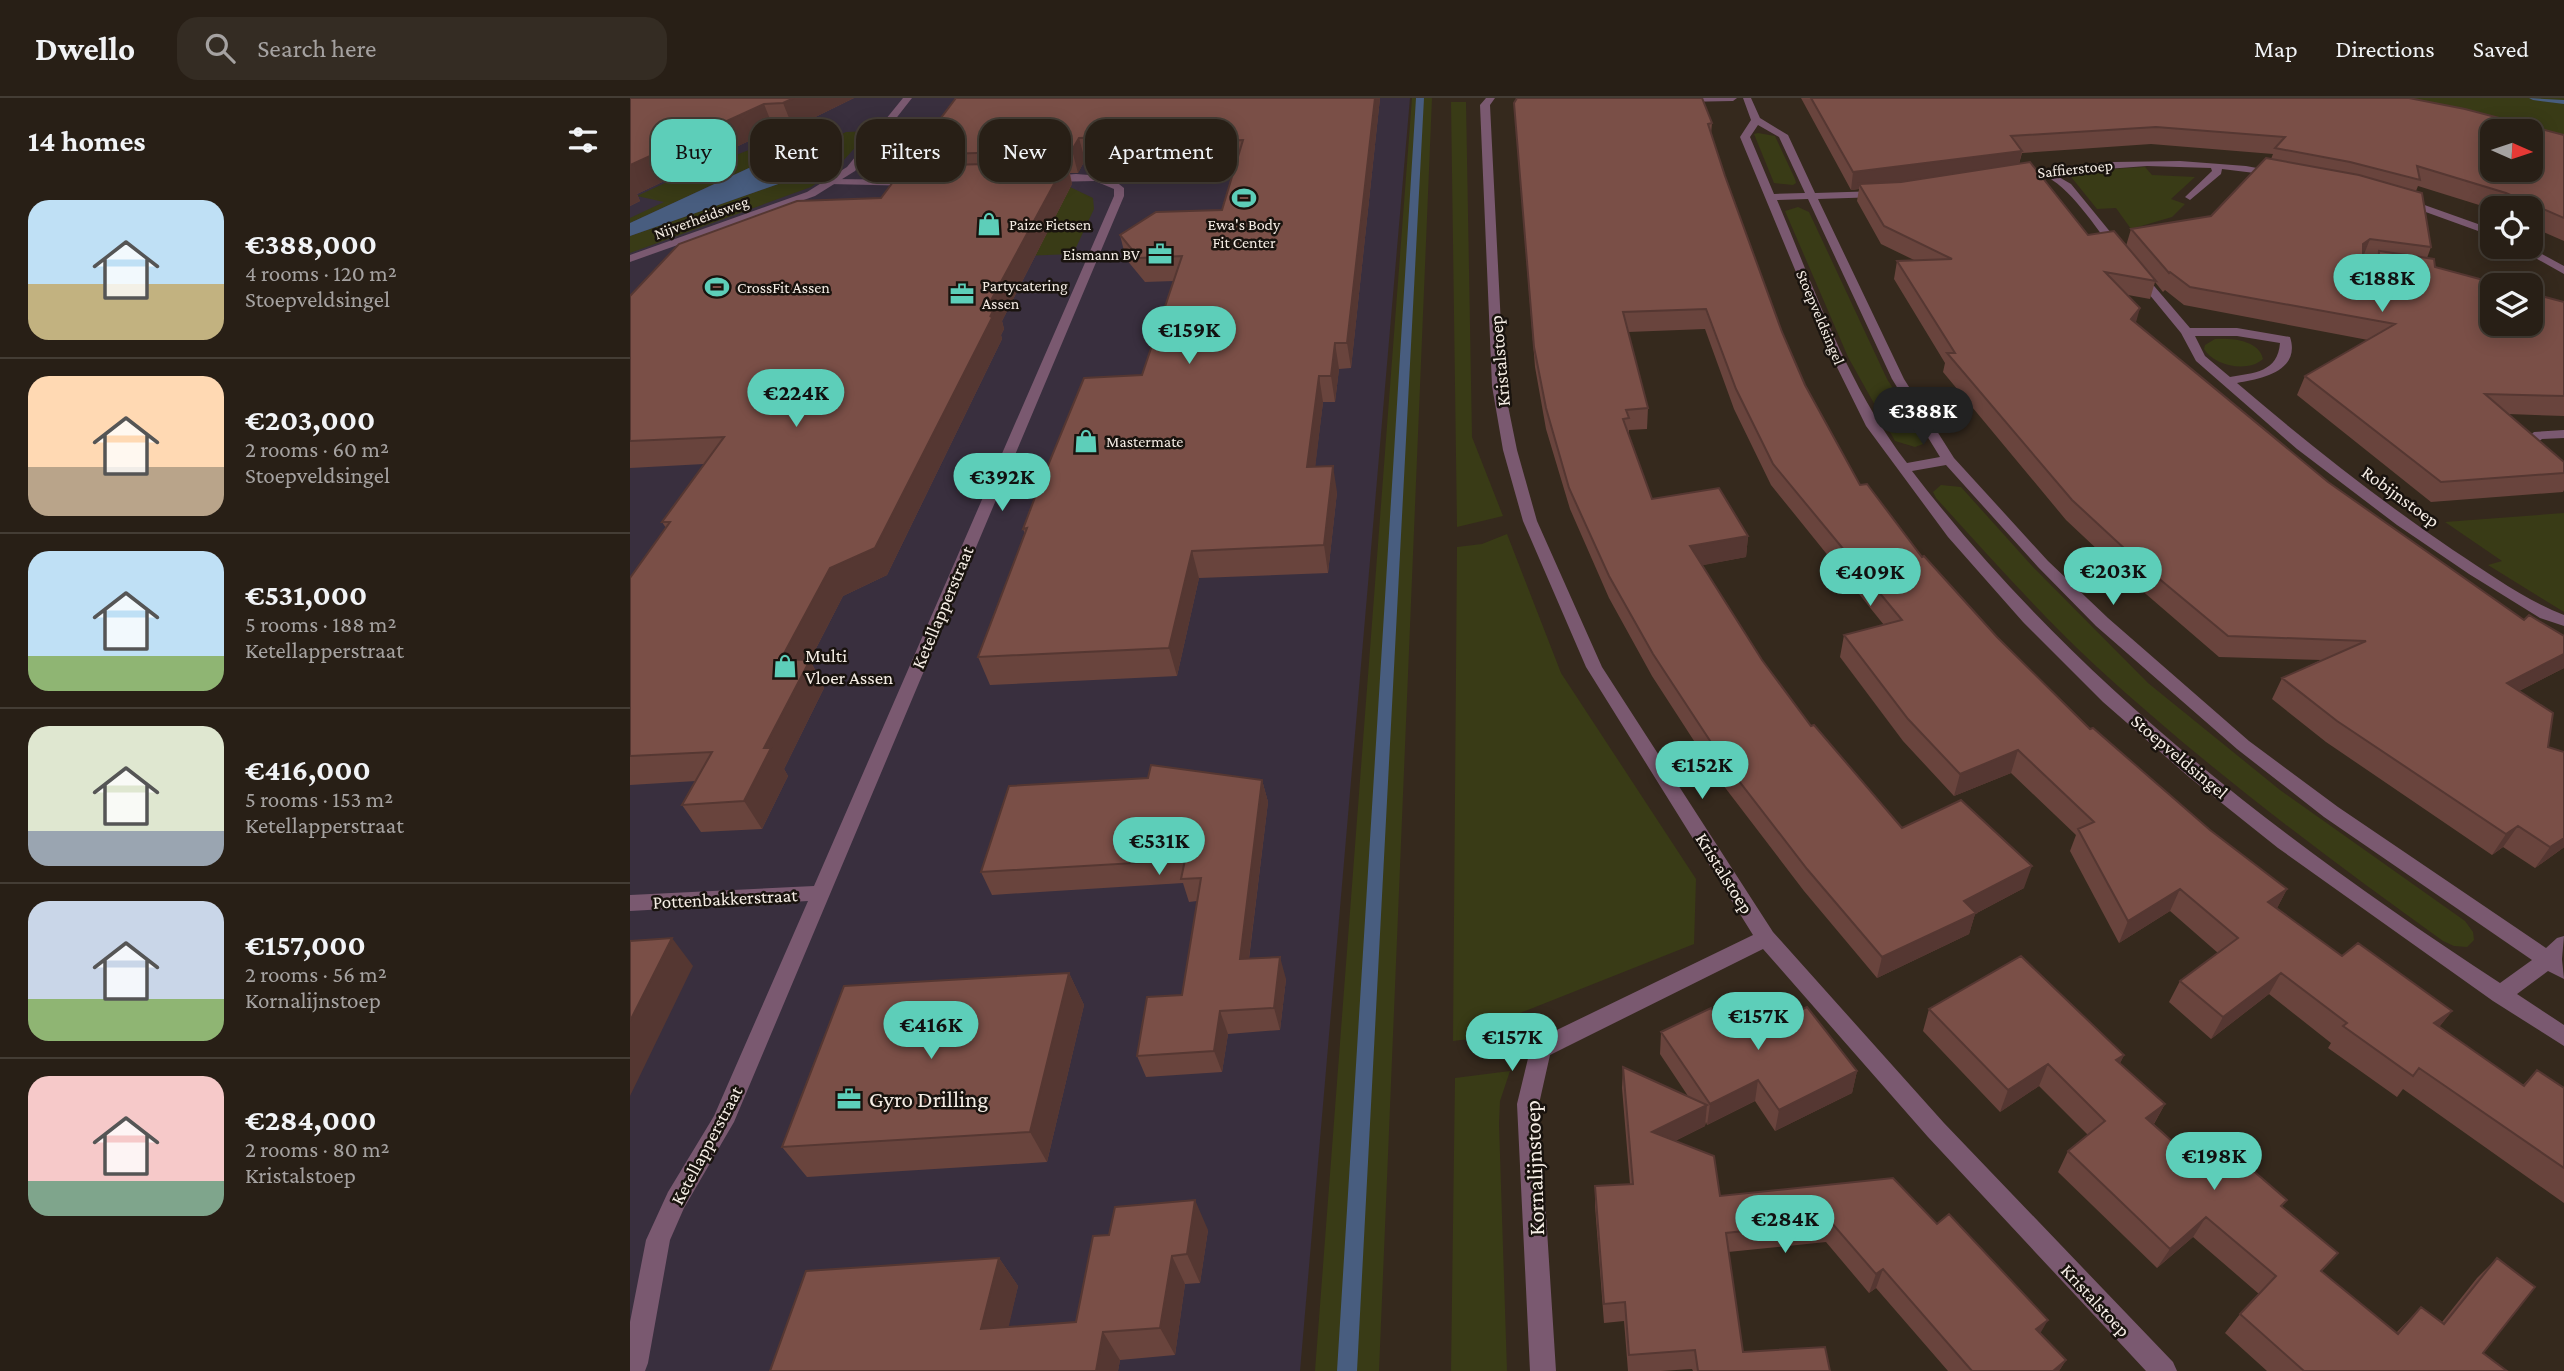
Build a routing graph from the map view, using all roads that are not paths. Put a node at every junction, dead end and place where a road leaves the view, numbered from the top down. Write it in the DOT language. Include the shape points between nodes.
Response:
graph roads {
  1 [pos="908,98"];
  2 [pos="1491,98"];
  3 [pos="1733,98"];
  4 [pos="1747,98"];
  5 [pos="1667,99"];
  6 [pos="1756,120"];
  7 [pos="2216,166"];
  8 [pos="2042,171"];
  9 [pos="842,175"];
  10 [pos="2291,175"];
  11 [pos="2002,177"];
  12 [pos="1071,180"];
  13 [pos="832,182"];
  14 [pos="928,183"];
  15 [pos="1895,193"];
  16 [pos="1810,196"];
  17 [pos="1771,197"];
  18 [pos="2190,197"];
  19 [pos="2394,197"];
  20 [pos="2480,229"];
  21 [pos="630,259"];
  22 [pos="2542,259"];
  23 [pos="2412,269"];
  24 [pos="2564,271"];
  25 [pos="2363,288"];
  26 [pos="2187,332"];
  27 [pos="2230,381"];
  28 [pos="2564,434"];
  29 [pos="1950,460"];
  30 [pos="1903,468"];
  31 [pos="2564,475"];
  32 [pos="2564,621"];
  33 [pos="820,893"];
  34 [pos="630,904"];
  35 [pos="1766,938"];
  36 [pos="2564,944"];
  37 [pos="2556,966"];
  38 [pos="2500,995"];
  39 [pos="2564,1037"];
  40 [pos="631,1371"];
  41 [pos="1543,1371"];
  42 [pos="2164,1371"];
  1 -- 9 [label="street, Nijverheidsweg"];
  2 -- 35 [label="street, Kristalstoep" via="1485,105 1498,386 1530,521 1594,667"];
  3 -- 5 [label="street"];
  4 -- 6 [label="street"];
  6 -- 16 [label="street" via="1783,135"];
  6 -- 17 [label="street, Stoepveldsingel" via="1745,137"];
  7 -- 8 [label="street, Saffierstoep" via="2130,163"];
  7 -- 10 [label="street, Saffierstoep"];
  7 -- 18 [label="street" via="2217,172"];
  8 -- 11 [label="street, Saffierstoep"];
  8 -- 26 [label="street, Robijnstoep" via="2067,186"];
  12 -- 33 [label="street, Ketellapperstraat" via="1112,182 1119,188 1119,196"];
  13 -- 14 [label="street"];
  13 -- 21 [label="street, Nijverheidsweg" via="811,194"];
  15 -- 16 [label="street"];
  16 -- 17 [label="street"];
  16 -- 29 [label="street" via="1898,379"];
  17 -- 30 [label="street, Stoepveldsingel" via="1837,358"];
  19 -- 20 [label="street"];
  22 -- 24 [label="street"];
  23 -- 25 [label="street" via="2364,262"];
  26 -- 27 [label="street, Robijnstoep" via="2200,358"];
  26 -- 27 [label="street" via="2237,332 2286,340 2287,355 2281,366"];
  27 -- 32 [label="street, Robijnstoep" via="2302,446 2402,522 2474,571"];
  28 -- 31 [label="street" via="2539,435 2531,441 2534,454"];
  29 -- 30 [label="street"];
  29 -- 37 [label="street" via="2043,564 2211,718 2331,812"];
  30 -- 38 [label="street, Stoepveldsingel" via="1942,522 1987,572 2113,699 2297,851"];
  33 -- 34 [label="street, Pottenbakkerstraat"];
  33 -- 40 [label="street, Ketellapperstraat" via="723,1122 676,1200 658,1240"];
  35 -- 41 [label="street, Kornalijnstoep" via="1540,1049 1528,1104"];
  35 -- 42 [label="street, Kristalstoep" via="1936,1130"];
  36 -- 37 [label="street"];
  37 -- 38 [label="street"];
  38 -- 39 [label="street, Stoepveldsingel"];
}
